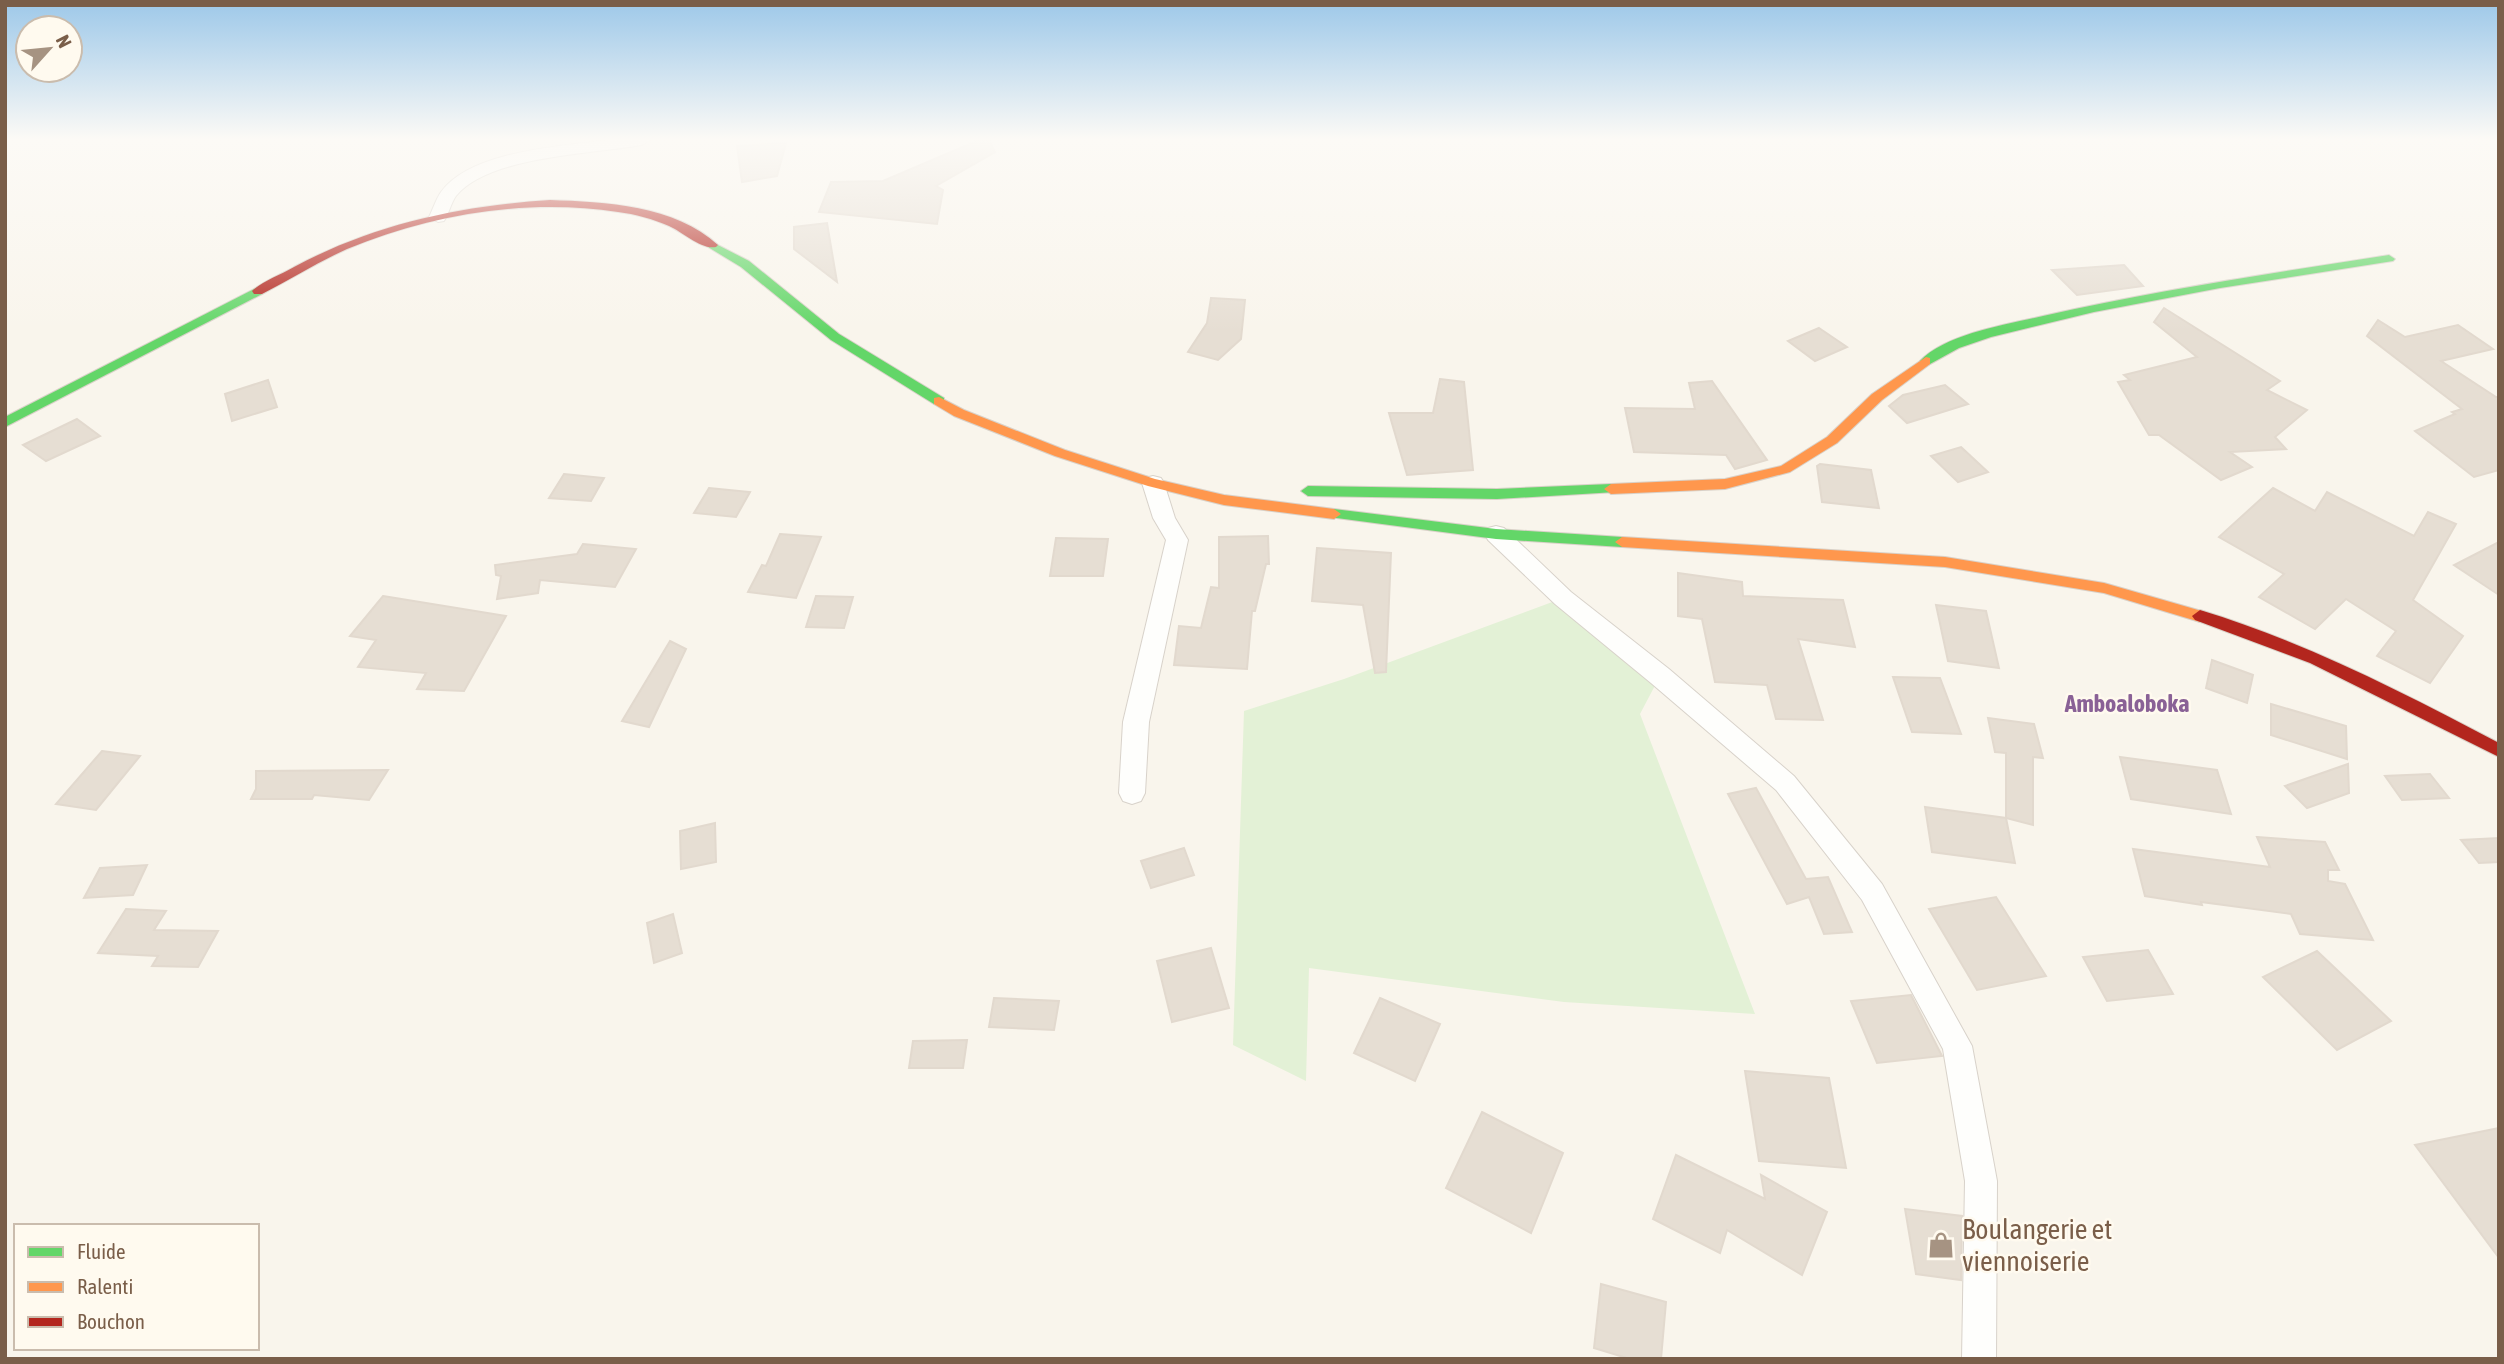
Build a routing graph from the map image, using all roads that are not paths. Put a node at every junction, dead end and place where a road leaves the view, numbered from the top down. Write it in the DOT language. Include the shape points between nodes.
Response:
graph roads {
  1 [pos="442,204"];
  2 [pos="538,204"];
  3 [pos="560,204"];
  4 [pos="438,217"];
  5 [pos="2389,259"];
  6 [pos="5,423"];
  7 [pos="1153,483"];
  8 [pos="1224,500"];
  9 [pos="1496,534"];
  10 [pos="2499,751"];
  11 [pos="1132,793"];
  12 [pos="1979,1359"];
  1 -- 4 [label="street"];
  2 -- 4 [label="street"];
  3 -- 7 [label="street" via="612,206 670,222 744,264 835,337 959,413"];
  4 -- 6 [label="street" via="344,247"];
  5 -- 8 [label="street" via="2139,298 1996,331 1937,353 1877,397 1832,440 1785,469 1724,484 1497,494 1308,491"];
  7 -- 8 [label="street"];
  7 -- 11 [label="street" via="1177,540 1136,722"];
  8 -- 9 [label="street"];
  9 -- 10 [label="street" via="1945,562 2104,588 2236,627 2363,678"];
  9 -- 12 [label="street" via="1563,598 1785,783 1871,892 1957,1046 1981,1181"];
}
